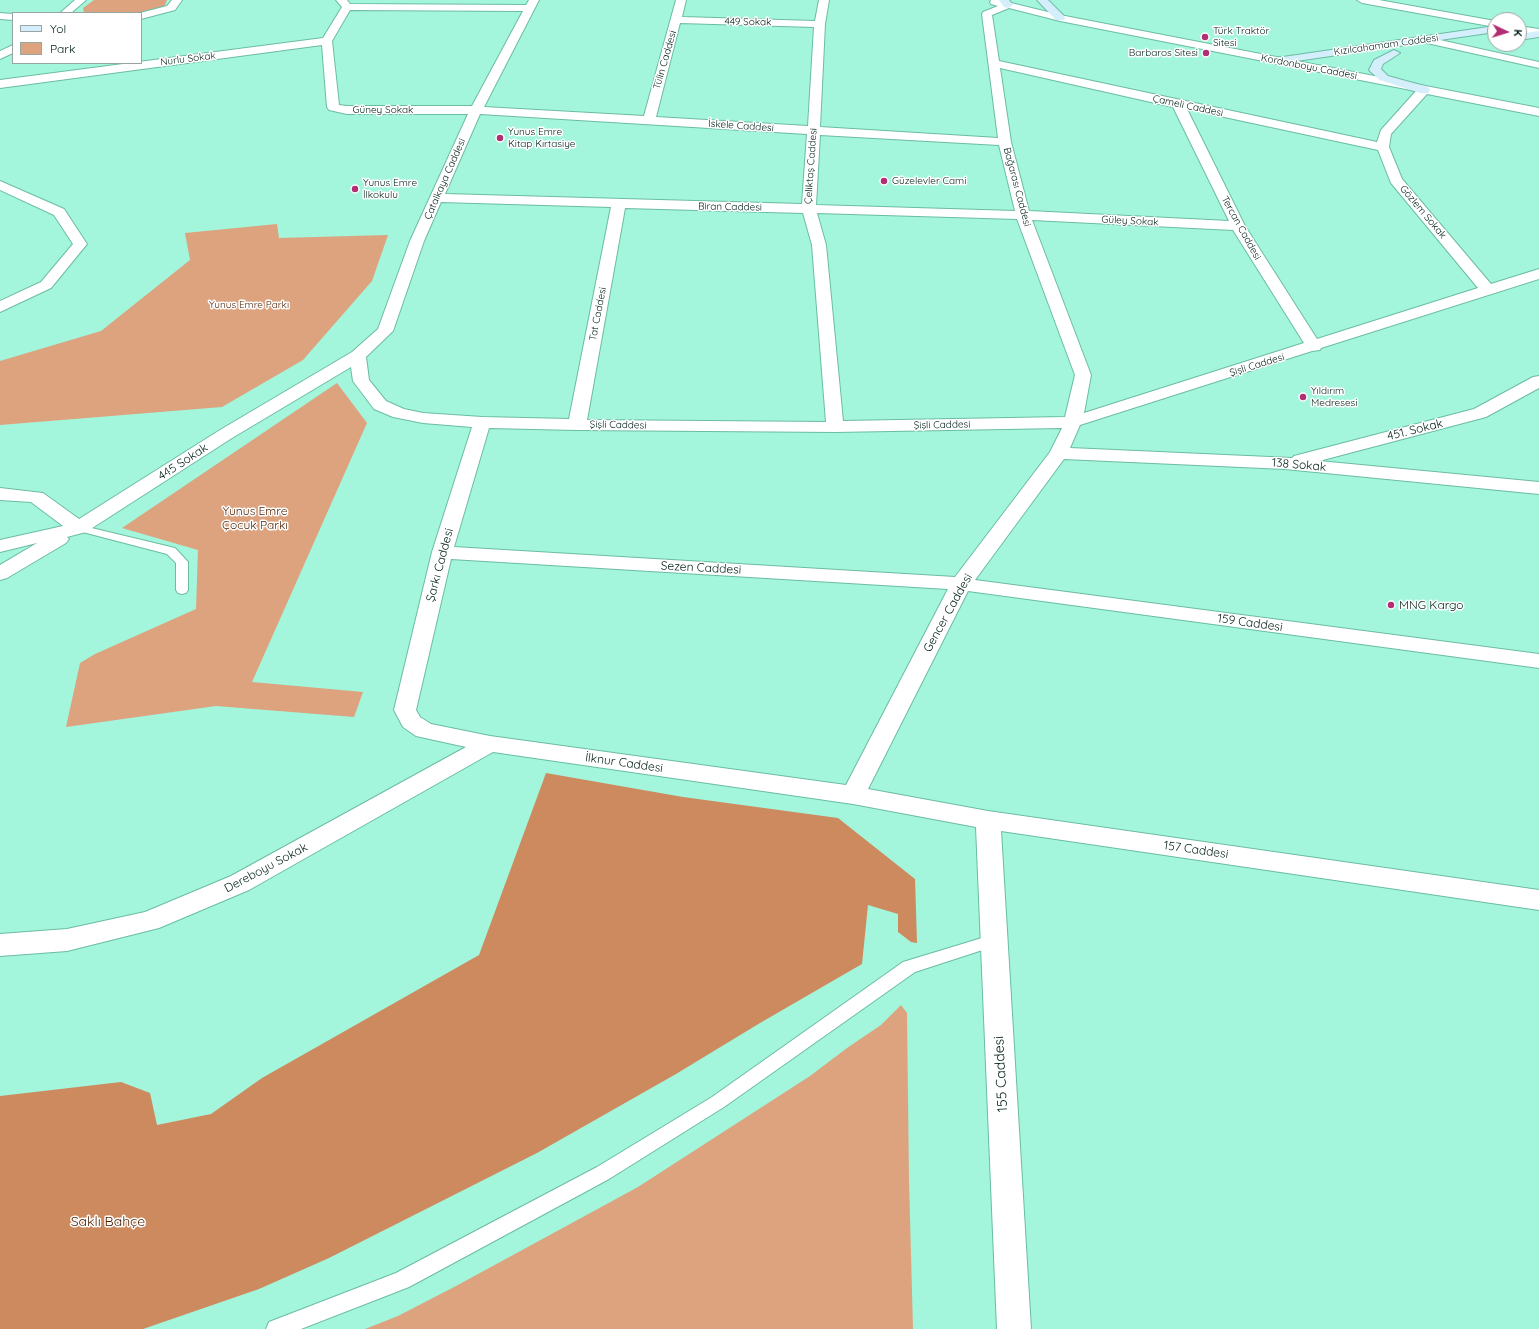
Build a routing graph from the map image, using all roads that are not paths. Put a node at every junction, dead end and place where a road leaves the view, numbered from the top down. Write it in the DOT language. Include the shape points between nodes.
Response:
graph roads {
  1 [pos="81,0"];
  2 [pos="177,0"];
  3 [pos="681,0"];
  4 [pos="824,0"];
  5 [pos="986,0"];
  6 [pos="1042,0"];
  7 [pos="1362,0"];
  8 [pos="1006,2"];
  9 [pos="344,3"];
  10 [pos="449,3"];
  11 [pos="532,4"];
  12 [pos="66,12"];
  13 [pos="0,16"];
  14 [pos="142,16"];
  15 [pos="12,17"];
  16 [pos="1060,18"];
  17 [pos="676,20"];
  18 [pos="1487,23"];
  19 [pos="820,24"];
  20 [pos="1539,24"];
  21 [pos="1527,26"];
  22 [pos="1527,30"];
  23 [pos="1487,31"];
  24 [pos="1539,33"];
  25 [pos="1527,35"];
  26 [pos="1422,39"];
  27 [pos="327,41"];
  28 [pos="1487,41"];
  29 [pos="1452,46"];
  30 [pos="12,49"];
  31 [pos="1394,53"];
  32 [pos="0,56"];
  33 [pos="1276,60"];
  34 [pos="994,63"];
  35 [pos="1539,65"];
  36 [pos="1308,67"];
  37 [pos="0,84"];
  38 [pos="1424,90"];
  39 [pos="1178,104"];
  40 [pos="476,110"];
  41 [pos="1539,112"];
  42 [pos="649,120"];
  43 [pos="814,131"];
  44 [pos="1005,142"];
  45 [pos="1383,147"];
  46 [pos="0,185"];
  47 [pos="436,198"];
  48 [pos="619,204"];
  49 [pos="809,209"];
  50 [pos="1023,215"];
  51 [pos="1238,226"];
  52 [pos="1539,274"];
  53 [pos="1488,290"];
  54 [pos="0,307"];
  55 [pos="1314,347"];
  56 [pos="358,356"];
  57 [pos="1539,381"];
  58 [pos="482,422"];
  59 [pos="1073,422"];
  60 [pos="577,425"];
  61 [pos="835,427"];
  62 [pos="1059,454"];
  63 [pos="1286,463"];
  64 [pos="1539,488"];
  65 [pos="0,494"];
  66 [pos="80,528"];
  67 [pos="0,546"];
  68 [pos="442,552"];
  69 [pos="0,574"];
  70 [pos="961,584"];
  71 [pos="182,590"];
  72 [pos="1539,661"];
  73 [pos="405,710"];
  74 [pos="490,744"];
  75 [pos="853,795"];
  76 [pos="988,820"];
  77 [pos="1539,900"];
  78 [pos="995,940"];
  79 [pos="0,945"];
  80 [pos="276,1329"];
  81 [pos="1014,1329"];
  1 -- 12 [label="street"];
  2 -- 14 [label="street" via="171,8"];
  3 -- 17 [label="street, Tülin Caddesi"];
  4 -- 19 [label="street, Çeliktaş Caddesi"];
  5 -- 8 [label="street, Kordonboyu Caddesi"];
  6 -- 16 [label="main road"];
  7 -- 18 [label="street"];
  8 -- 16 [label="street, Kordonboyu Caddesi"];
  8 -- 34 [label="street, Bağarası Caddesi" via="987,14"];
  9 -- 10 [label="street"];
  9 -- 27 [label="street"];
  10 -- 11 [label="street"];
  11 -- 40 [label="street, Çatalkaya Caddesi"];
  13 -- 15 [label="street"];
  16 -- 33 [label="street, Kordonboyu Caddesi"];
  17 -- 19 [label="street, 449 Sokak"];
  17 -- 42 [label="street, Tülin Caddesi"];
  19 -- 43 [label="street, Çeliktaş Caddesi"];
  20 -- 21 [label="main road"];
  22 -- 24 [label="street"];
  23 -- 26 [label="main road, Kızılcahamam Caddesi"];
  24 -- 25 [label="main road"];
  26 -- 29 [label="street"];
  26 -- 33 [label="main road, Kızılcahamam Caddesi"];
  27 -- 37 [label="street, Nurlu Sokak"];
  27 -- 40 [label="street, Güney Sokak" via="332,107 346,110"];
  28 -- 29 [label="main road, Kızılcahamam Caddesi"];
  29 -- 31 [label="main road, Kızılcahamam Caddesi"];
  29 -- 35 [label="street"];
  30 -- 32 [label="street"];
  31 -- 36 [label="main road, Kızılcahamam Caddesi"];
  31 -- 38 [label="main road" via="1378,62 1375,70 1384,78"];
  33 -- 36 [label="street, Kordonboyu Caddesi"];
  34 -- 39 [label="street, Çameli Caddesi"];
  34 -- 44 [label="street, Bağarası Caddesi"];
  36 -- 38 [label="street, Kordonboyu Caddesi"];
  38 -- 41 [label="street, Kordonboyu Caddesi"];
  38 -- 45 [label="street" via="1385,133"];
  39 -- 45 [label="street, Çameli Caddesi"];
  39 -- 51 [label="street, Tercan Caddesi"];
  40 -- 42 [label="street, İskele Caddesi"];
  40 -- 47 [label="street, Çatalkaya Caddesi"];
  42 -- 43 [label="street, İskele Caddesi"];
  43 -- 44 [label="street, İskele Caddesi"];
  43 -- 49 [label="street, Çeliktaş Caddesi"];
  44 -- 50 [label="street, Bağarası Caddesi"];
  45 -- 53 [label="street, Gözlem Sokak" via="1396,180"];
  46 -- 54 [label="street" via="59,212 80,244 46,285"];
  47 -- 48 [label="street, Biran Caddesi"];
  47 -- 56 [label="street, Çatalkaya Caddesi" via="417,241 385,331"];
  48 -- 49 [label="street, Biran Caddesi"];
  48 -- 60 [label="street, Tat Caddesi"];
  49 -- 50 [label="street, Biran Caddesi"];
  49 -- 61 [label="street, Çeliktaş Caddesi" via="819,245"];
  50 -- 51 [label="street, Güley Sokak"];
  50 -- 59 [label="street, Bağarası Caddesi" via="1083,375"];
  51 -- 55 [label="street, Tercan Caddesi"];
  52 -- 53 [label="street, Şişli Caddesi"];
  53 -- 55 [label="street, Şişli Caddesi"];
  55 -- 59 [label="street, Şişli Caddesi"];
  56 -- 58 [label="street, Şişli Caddesi" via="361,381 380,405 423,418"];
  56 -- 66 [label="street, 445 Sokak" via="226,434"];
  57 -- 63 [label="street, 451. Sokak" via="1480,413"];
  58 -- 60 [label="street, Şişli Caddesi"];
  58 -- 68 [label="street, Şarkı Caddesi"];
  59 -- 61 [label="street, Şişli Caddesi"];
  59 -- 62 [label="street, Gencer Caddesi"];
  60 -- 61 [label="street, Şişli Caddesi"];
  62 -- 63 [label="street, 138 Sokak"];
  62 -- 70 [label="street, Gencer Caddesi"];
  63 -- 64 [label="street, 138 Sokak"];
  65 -- 66 [label="street" via="36,497"];
  66 -- 67 [label="street, 445 Sokak"];
  66 -- 69 [label="street"];
  66 -- 71 [label="lane" via="171,551 182,562"];
  68 -- 70 [label="street, Sezen Caddesi"];
  68 -- 73 [label="street, Şarkı Caddesi"];
  70 -- 72 [label="street, 159 Caddesi"];
  70 -- 75 [label="street, Gencer Caddesi"];
  73 -- 74 [label="street, İlknur Caddesi" via="411,722 424,730"];
  74 -- 75 [label="street, İlknur Caddesi"];
  74 -- 79 [label="street, Dereboyu Sokak" via="240,883 150,921 67,940"];
  75 -- 76 [label="street, 157 Caddesi"];
  76 -- 77 [label="street, 157 Caddesi"];
  76 -- 78 [label="street, 155 Caddesi"];
  78 -- 80 [label="lane" via="909,967 718,1102 603,1173 402,1280"];
  78 -- 81 [label="street, 155 Caddesi"];
}
